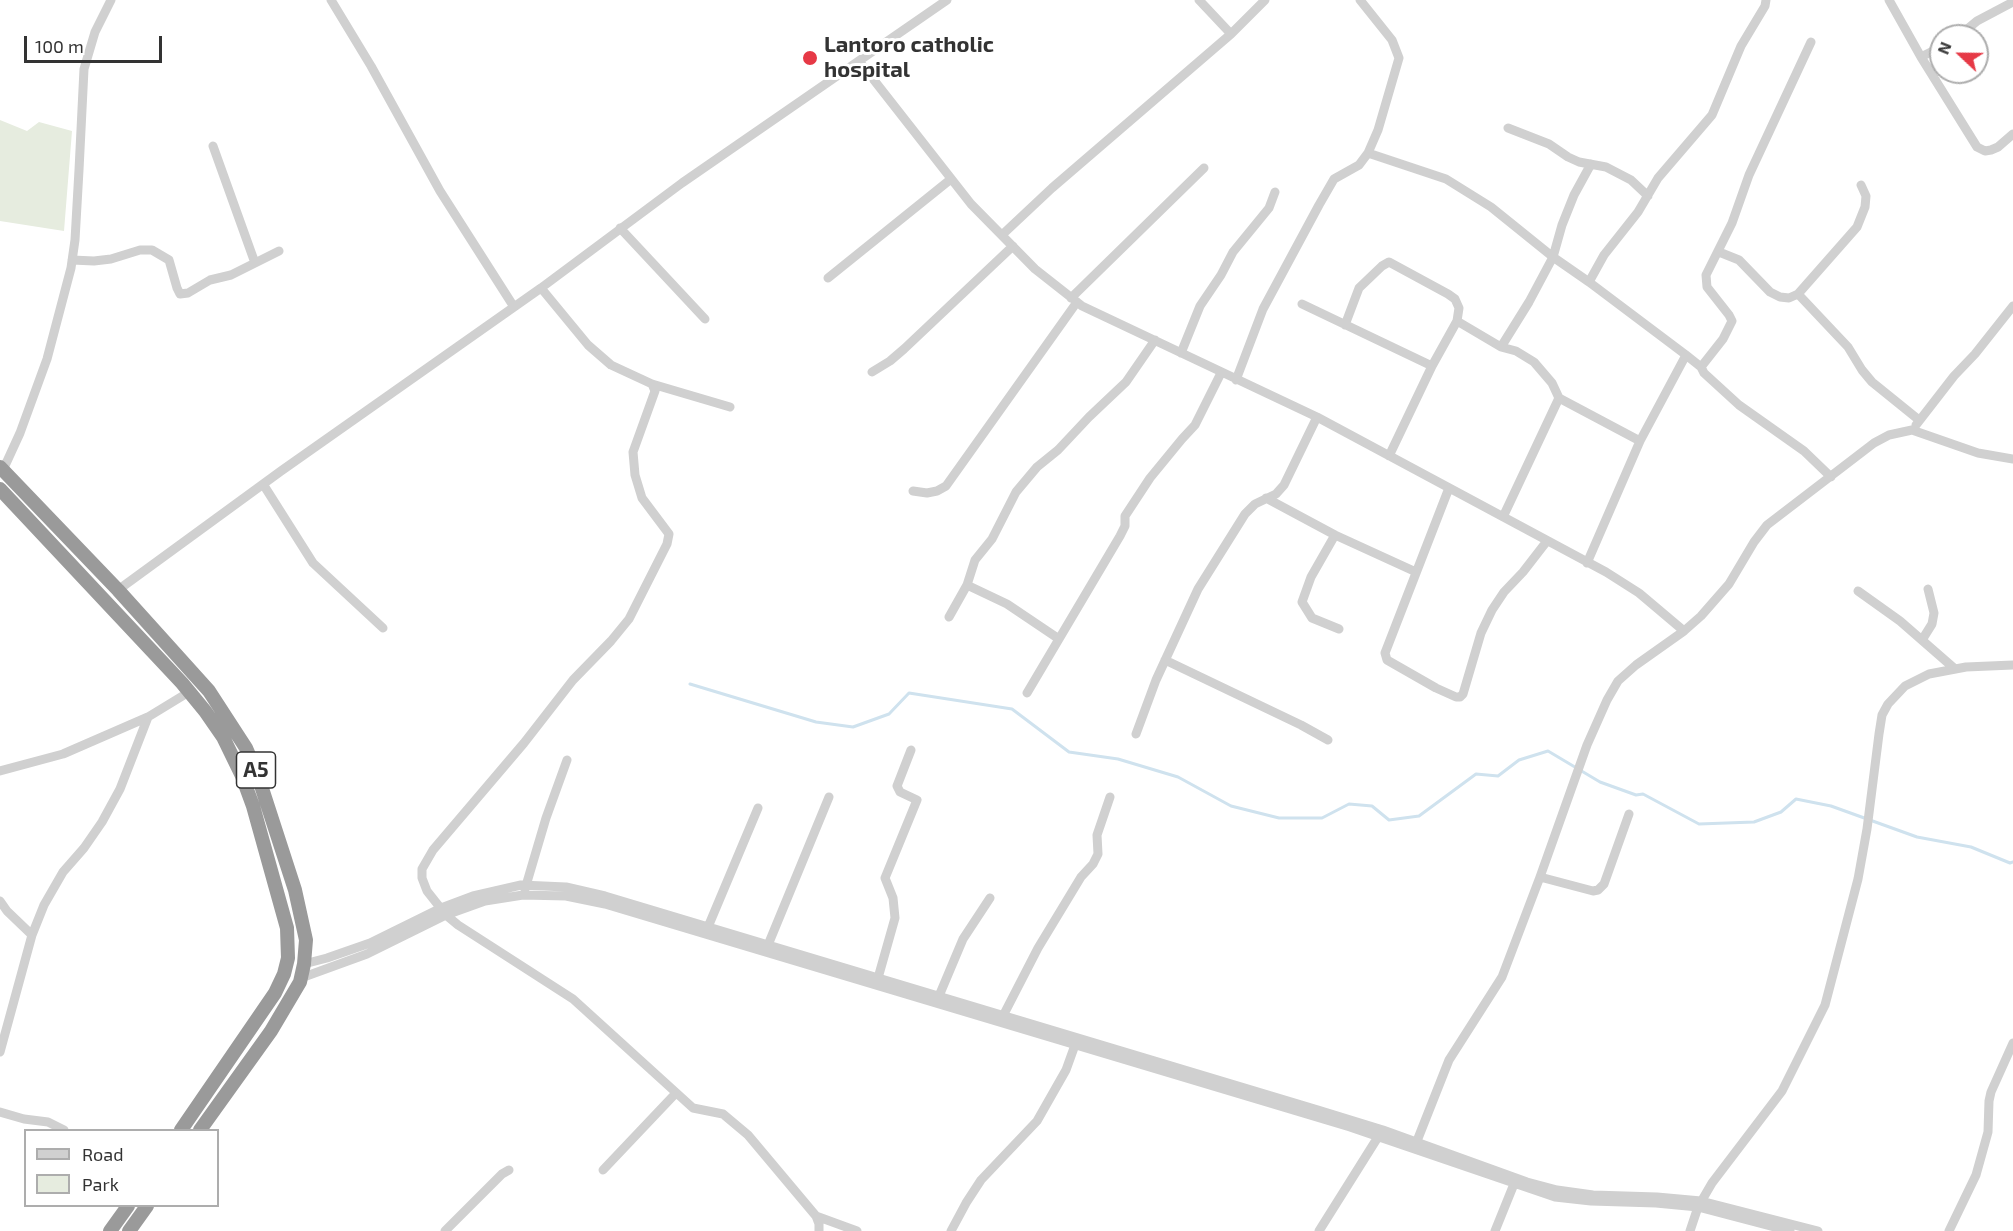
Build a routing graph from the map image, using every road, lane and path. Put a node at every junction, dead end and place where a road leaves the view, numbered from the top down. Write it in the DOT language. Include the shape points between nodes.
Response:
graph roads {
  1 [pos="111,0"];
  2 [pos="331,0"];
  3 [pos="947,0"];
  4 [pos="1199,0"];
  5 [pos="1265,0"];
  6 [pos="1360,0"];
  7 [pos="1766,0"];
  8 [pos="1892,1"];
  9 [pos="2013,2"];
  10 [pos="1973,24"];
  11 [pos="1231,34"];
  12 [pos="1811,42"];
  13 [pos="1929,53"];
  14 [pos="1922,57"];
  15 [pos="859,62"];
  16 [pos="1508,129"];
  17 [pos="2013,135"];
  18 [pos="213,146"];
  19 [pos="1368,153"];
  20 [pos="1591,164"];
  21 [pos="1204,168"];
  22 [pos="951,179"];
  23 [pos="1861,185"];
  24 [pos="1275,192"];
  25 [pos="1648,196"];
  26 [pos="620,228"];
  27 [pos="1003,234"];
  28 [pos="1013,246"];
  29 [pos="279,251"];
  30 [pos="1719,252"];
  31 [pos="1553,257"];
  32 [pos="72,260"];
  33 [pos="255,263"];
  34 [pos="828,278"];
  35 [pos="1590,282"];
  36 [pos="541,288"];
  37 [pos="1798,294"];
  38 [pos="1074,300"];
  39 [pos="1302,304"];
  40 [pos="2013,306"];
  41 [pos="514,307"];
  42 [pos="705,319"];
  43 [pos="1457,321"];
  44 [pos="1346,325"];
  45 [pos="1155,340"];
  46 [pos="1501,347"];
  47 [pos="1181,353"];
  48 [pos="1686,355"];
  49 [pos="1432,366"];
  50 [pos="1701,367"];
  51 [pos="872,372"];
  52 [pos="1221,373"];
  53 [pos="1236,380"];
  54 [pos="652,384"];
  55 [pos="1559,398"];
  56 [pos="730,407"];
  57 [pos="1317,417"];
  58 [pos="1919,420"];
  59 [pos="1912,430"];
  60 [pos="1640,441"];
  61 [pos="1389,456"];
  62 [pos="2013,459"];
  63 [pos="2,468"];
  64 [pos="1831,477"];
  65 [pos="263,484"];
  66 [pos="1449,488"];
  67 [pos="0,489"];
  68 [pos="913,491"];
  69 [pos="1266,498"];
  70 [pos="1503,517"];
  71 [pos="1335,535"];
  72 [pos="1547,541"];
  73 [pos="1587,563"];
  74 [pos="1416,572"];
  75 [pos="966,585"];
  76 [pos="1928,588"];
  77 [pos="118,590"];
  78 [pos="1858,591"];
  79 [pos="949,617"];
  80 [pos="383,628"];
  81 [pos="1339,629"];
  82 [pos="1684,631"];
  83 [pos="1059,639"];
  84 [pos="1922,640"];
  85 [pos="1165,660"];
  86 [pos="2013,665"];
  87 [pos="1955,669"];
  88 [pos="189,692"];
  89 [pos="1028,693"];
  90 [pos="147,717"];
  91 [pos="1136,734"];
  92 [pos="1328,740"];
  93 [pos="911,750"];
  94 [pos="567,760"];
  95 [pos="0,771"];
  96 [pos="829,797"];
  97 [pos="1110,797"];
  98 [pos="759,808"];
  99 [pos="1629,814"];
  100 [pos="1540,877"];
  101 [pos="527,885"];
  102 [pos="523,895"];
  103 [pos="990,898"];
  104 [pos="0,901"];
  105 [pos="443,912"];
  106 [pos="708,927"];
  107 [pos="32,935"];
  108 [pos="768,945"];
  109 [pos="304,964"];
  110 [pos="301,978"];
  111 [pos="878,978"];
  112 [pos="939,996"];
  113 [pos="1003,1016"];
  114 [pos="2013,1043"];
  115 [pos="1075,1046"];
  116 [pos="0,1052"];
  117 [pos="213,1085"];
  118 [pos="676,1093"];
  119 [pos="226,1094"];
  120 [pos="0,1112"];
  121 [pos="60,1129"];
  122 [pos="182,1129"];
  123 [pos="201,1129"];
  124 [pos="1378,1137"];
  125 [pos="1415,1145"];
  126 [pos="509,1170"];
  127 [pos="603,1170"];
  128 [pos="1514,1184"];
  129 [pos="1700,1204"];
  130 [pos="127,1207"];
  131 [pos="146,1207"];
  132 [pos="816,1215"];
  133 [pos="110,1231"];
  134 [pos="129,1231"];
  135 [pos="445,1231"];
  136 [pos="819,1231"];
  137 [pos="857,1231"];
  138 [pos="951,1231"];
  139 [pos="1319,1231"];
  140 [pos="1495,1231"];
  141 [pos="1690,1231"];
  142 [pos="1790,1231"];
  143 [pos="1818,1231"];
  144 [pos="1949,1231"];
  1 -- 32 [label="street" via="95,32 84,69"];
  2 -- 41 [label="street" via="440,191"];
  3 -- 15 [label="street"];
  4 -- 11 [label="street"];
  5 -- 11 [label="street"];
  6 -- 19 [label="street" via="1392,40 1399,58"];
  7 -- 25 [label="street" via="1712,114 1658,178"];
  8 -- 14 [label="street"];
  9 -- 10 [label="street"];
  11 -- 27 [label="street"];
  12 -- 30 [label="street" via="1749,175"];
  13 -- 14 [label="street"];
  14 -- 17 [label="street" via="1977,147 1990,150"];
  15 -- 22 [label="street"];
  15 -- 26 [label="street"];
  16 -- 20 [label="street"];
  18 -- 33 [label="street"];
  19 -- 31 [label="street" via="1446,179 1491,207"];
  19 -- 53 [label="street" via="1359,165 1334,179 1263,309"];
  20 -- 25 [label="street" via="1631,180"];
  20 -- 31 [label="street" via="1574,195"];
  21 -- 38 [label="street"];
  22 -- 27 [label="street"];
  22 -- 34 [label="street"];
  23 -- 37 [label="street" via="1866,196 1857,227"];
  24 -- 47 [label="street" via="1269,208 1233,252 1200,306"];
  25 -- 35 [label="street" via="1604,255"];
  26 -- 36 [label="street"];
  26 -- 42 [label="street"];
  27 -- 28 [label="street"];
  28 -- 38 [label="street"];
  28 -- 51 [label="street" via="904,349"];
  29 -- 33 [label="street"];
  30 -- 37 [label="street" via="1739,261 1770,292 1790,298"];
  30 -- 50 [label="street" via="1706,275 1707,287 1732,321"];
  31 -- 35 [label="street"];
  31 -- 46 [label="street"];
  32 -- 33 [label="street" via="111,259 153,250 169,260 180,294"];
  32 -- 63 [label="street" via="47,359 20,433"];
  35 -- 48 [label="street"];
  36 -- 41 [label="street"];
  36 -- 54 [label="street" via="600,357"];
  37 -- 58 [label="street" via="1848,348 1872,382"];
  38 -- 45 [label="street"];
  38 -- 68 [label="street" via="946,486 937,492"];
  39 -- 44 [label="street"];
  40 -- 58 [label="street"];
  41 -- 65 [label="street"];
  43 -- 44 [label="street" via="1459,308 1455,299 1389,262 1359,288"];
  43 -- 46 [label="street"];
  43 -- 49 [label="street"];
  44 -- 49 [label="street"];
  45 -- 47 [label="street"];
  45 -- 75 [label="street" via="1126,382 1016,492 992,539 975,560"];
  46 -- 55 [label="street" via="1534,362"];
  47 -- 52 [label="street"];
  48 -- 50 [label="street"];
  48 -- 60 [label="street"];
  49 -- 61 [label="street"];
  50 -- 64 [label="street" via="1739,405 1804,451"];
  52 -- 53 [label="street"];
  52 -- 83 [label="street" via="1195,425 1150,478 1125,516 1120,536"];
  53 -- 57 [label="street"];
  54 -- 56 [label="street"];
  54 -- 105 [label="street" via="655,392 633,452 635,476 642,498 669,534 667,544 629,619 573,680 427,859 422,869 423,883"];
  55 -- 60 [label="street"];
  55 -- 70 [label="street"];
  57 -- 61 [label="street"];
  57 -- 69 [label="street" via="1284,485"];
  58 -- 59 [label="street"];
  59 -- 62 [label="street" via="1978,453"];
  59 -- 64 [label="street" via="1874,443"];
  60 -- 73 [label="street"];
  61 -- 66 [label="street"];
  63 -- 77 [label="highway, A5"];
  64 -- 82 [label="street" via="1767,525 1729,584"];
  65 -- 77 [label="street"];
  65 -- 80 [label="street" via="313,563"];
  66 -- 70 [label="street"];
  66 -- 74 [label="street"];
  67 -- 88 [label="highway, A5"];
  69 -- 71 [label="street"];
  69 -- 85 [label="street" via="1245,514 1204,580"];
  70 -- 72 [label="street"];
  71 -- 74 [label="street"];
  71 -- 81 [label="street" via="1302,602 1312,618"];
  72 -- 73 [label="street"];
  72 -- 74 [label="street" via="1492,610 1460,697 1387,660 1385,653"];
  73 -- 82 [label="street" via="1639,593"];
  75 -- 79 [label="street"];
  75 -- 83 [label="street" via="1007,604"];
  76 -- 84 [label="street" via="1934,613"];
  77 -- 109 [label="highway, A5" via="209,691 246,748 294,890 306,940"];
  78 -- 84 [label="street"];
  82 -- 100 [label="street" via="1618,681 1587,745"];
  83 -- 89 [label="street"];
  84 -- 87 [label="street"];
  85 -- 91 [label="street"];
  85 -- 92 [label="street"];
  86 -- 87 [label="street"];
  87 -- 129 [label="street" via="1915,680 1888,704 1880,725 1858,879 1825,1005 1782,1091"];
  88 -- 90 [label="street"];
  88 -- 117 [label="highway, A5" via="223,737 242,776 289,942 284,974 275,993"];
  90 -- 95 [label="street" via="63,754"];
  90 -- 107 [label="street" via="120,789 102,822 57,882"];
  93 -- 111 [label="street" via="897,786 900,792 916,800 885,878 895,918"];
  94 -- 101 [label="street"];
  96 -- 108 [label="street"];
  97 -- 113 [label="street" via="1097,835 1094,864 1081,877 1038,948"];
  98 -- 106 [label="street"];
  99 -- 100 [label="street" via="1604,884 1598,890"];
  100 -- 125 [label="street" via="1502,977 1449,1060"];
  101 -- 102 [label="street"];
  101 -- 105 [label="street" via="473,896"];
  101 -- 106 [label="street" via="584,891"];
  102 -- 105 [label="street"];
  102 -- 115 [label="street" via="566,896 605,904"];
  103 -- 112 [label="street" via="963,939"];
  104 -- 107 [label="street"];
  105 -- 109 [label="street" via="370,943"];
  105 -- 110 [label="street" via="367,954"];
  105 -- 118 [label="street" via="580,1005"];
  106 -- 108 [label="street"];
  107 -- 116 [label="street"];
  108 -- 111 [label="street"];
  109 -- 110 [label="highway, A5"];
  110 -- 119 [label="highway, A5" via="281,1016"];
  111 -- 112 [label="street"];
  112 -- 113 [label="street"];
  113 -- 125 [label="street" via="1318,1110"];
  114 -- 144 [label="street" via="1989,1101 1988,1132 1976,1175"];
  115 -- 124 [label="street"];
  115 -- 138 [label="street" via="1062,1079 1037,1121 981,1180"];
  117 -- 119 [label="highway"];
  117 -- 122 [label="highway, A5"];
  118 -- 127 [label="street"];
  118 -- 132 [label="street" via="693,1107 723,1114 748,1135"];
  119 -- 123 [label="highway, A5"];
  120 -- 121 [label="street" via="48,1122"];
  124 -- 125 [label="street"];
  124 -- 139 [label="street"];
  125 -- 128 [label="street"];
  125 -- 129 [label="street" via="1557,1190"];
  126 -- 135 [label="street"];
  128 -- 129 [label="street" via="1570,1199"];
  128 -- 140 [label="street"];
  129 -- 141 [label="street"];
  129 -- 142 [label="street"];
  129 -- 143 [label="street"];
  130 -- 133 [label="highway"];
  131 -- 134 [label="highway"];
  132 -- 136 [label="street"];
  132 -- 137 [label="street"];
}
